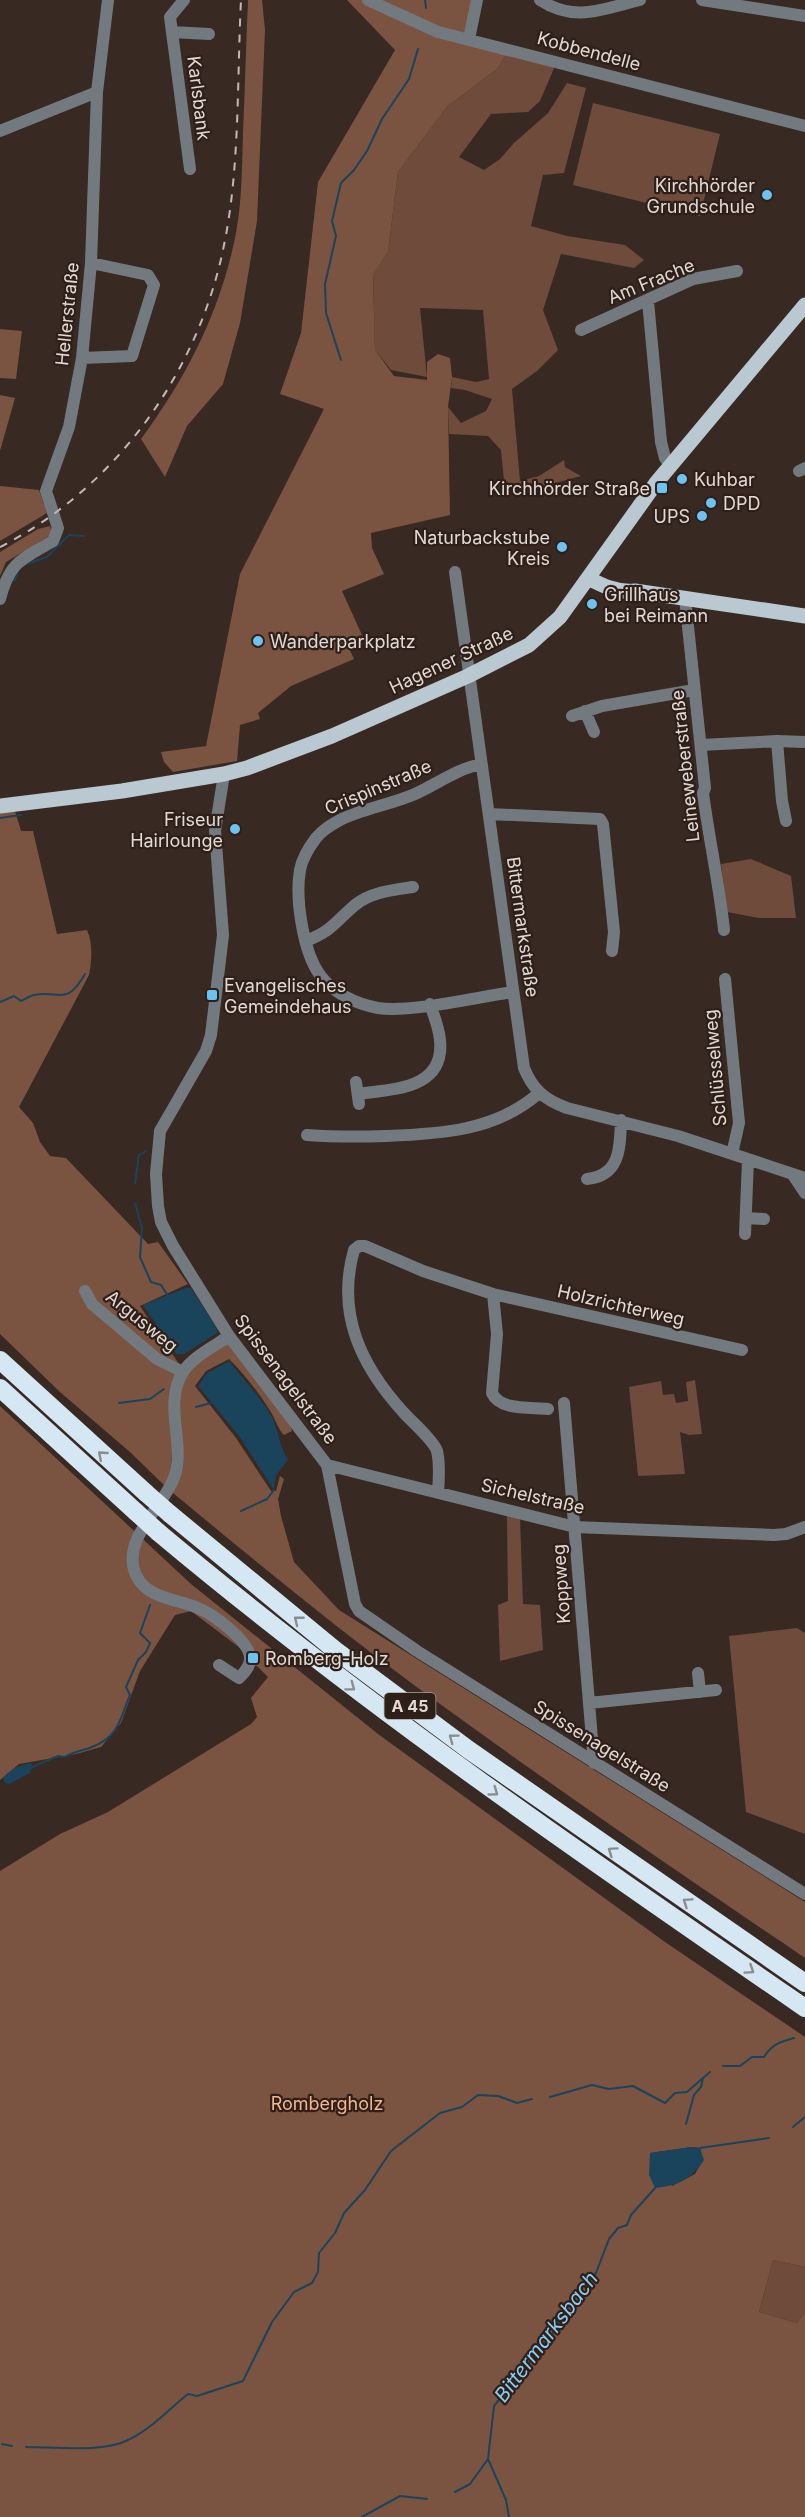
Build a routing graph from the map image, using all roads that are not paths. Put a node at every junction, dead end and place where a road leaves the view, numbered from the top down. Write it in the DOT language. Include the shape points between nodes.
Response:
graph roads {
  1 [pos="108,0"];
  2 [pos="184,0"];
  3 [pos="368,0"];
  4 [pos="477,0"];
  5 [pos="540,0"];
  6 [pos="640,0"];
  7 [pos="702,0"];
  8 [pos="805,16"];
  9 [pos="172,32"];
  10 [pos="209,34"];
  11 [pos="469,39"];
  12 [pos="97,92"];
  13 [pos="805,126"];
  14 [pos="0,131"];
  15 [pos="190,169"];
  16 [pos="91,263"];
  17 [pos="737,271"];
  18 [pos="648,300"];
  19 [pos="805,305"];
  20 [pos="581,330"];
  21 [pos="82,358"];
  22 [pos="670,465"];
  23 [pos="454,572"];
  24 [pos="591,573"];
  25 [pos="686,598"];
  26 [pos="0,599"];
  27 [pos="805,616"];
  28 [pos="468,676"];
  29 [pos="694,690"];
  30 [pos="585,711"];
  31 [pos="572,716"];
  32 [pos="594,732"];
  33 [pos="777,741"];
  34 [pos="805,742"];
  35 [pos="700,745"];
  36 [pos="481,764"];
  37 [pos="224,774"];
  38 [pos="0,806"];
  39 [pos="489,814"];
  40 [pos="786,822"];
  41 [pos="413,887"];
  42 [pos="724,930"];
  43 [pos="306,941"];
  44 [pos="612,951"];
  45 [pos="725,979"];
  46 [pos="513,992"];
  47 [pos="430,1004"];
  48 [pos="358,1093"];
  49 [pos="539,1093"];
  50 [pos="621,1120"];
  51 [pos="307,1135"];
  52 [pos="732,1154"];
  53 [pos="748,1160"];
  54 [pos="799,1177"];
  55 [pos="588,1179"];
  56 [pos="805,1193"];
  57 [pos="746,1218"];
  58 [pos="764,1219"];
  59 [pos="745,1234"];
  60 [pos="85,1291"];
  61 [pos="493,1294"];
  62 [pos="229,1336"];
  63 [pos="742,1350"];
  64 [pos="0,1360"];
  65 [pos="183,1372"];
  66 [pos="0,1388"];
  67 [pos="564,1403"];
  68 [pos="548,1409"];
  69 [pos="327,1465"];
  70 [pos="438,1492"];
  71 [pos="575,1527"];
  72 [pos="805,1527"];
  73 [pos="219,1665"];
  74 [pos="698,1673"];
  75 [pos="716,1690"];
  76 [pos="700,1692"];
  77 [pos="589,1703"];
  78 [pos="594,1763"];
  79 [pos="805,1894"];
  80 [pos="805,1983"];
  81 [pos="805,2008"];
  1 -- 12 [label="street, Hellerstraße"];
  2 -- 9 [label="street, Karlsbank" via="170,17"];
  3 -- 11 [label="street, Kobbendelle" via="438,32"];
  4 -- 11 [label="street"];
  5 -- 6 [label="street" via="553,8 584,14"];
  7 -- 8 [label="street"];
  9 -- 10 [label="street, Karlsbank"];
  9 -- 15 [label="street, Karlsbank"];
  11 -- 13 [label="street, Kobbendelle"];
  12 -- 14 [label="street"];
  12 -- 16 [label="street, Hellerstraße"];
  16 -- 21 [label="street, Hellerstraße"];
  16 -- 21 [label="street" via="148,275 154,285 132,356"];
  17 -- 18 [label="street, Am Frache" via="693,279"];
  18 -- 20 [label="street, Am Frache"];
  18 -- 22 [label="street" via="661,442"];
  19 -- 22 [label="main road, Hagener Straße"];
  21 -- 26 [label="street, Hellerstraße" via="69,427 46,491 57,533 53,541 11,569"];
  22 -- 24 [label="main road, Hagener Straße"];
  23 -- 28 [label="street, Bittermarkstraße"];
  24 -- 25 [label="main road" via="611,589"];
  24 -- 28 [label="main road, Hagener Straße" via="549,629 505,659"];
  25 -- 27 [label="main road"];
  25 -- 29 [label="street, Leineweberstraße"];
  28 -- 36 [label="street, Bittermarkstraße"];
  28 -- 37 [label="main road, Hagener Straße" via="332,736"];
  29 -- 30 [label="street"];
  29 -- 35 [label="street, Leineweberstraße"];
  30 -- 31 [label="street"];
  30 -- 32 [label="street"];
  33 -- 34 [label="street"];
  33 -- 35 [label="street"];
  33 -- 40 [label="street"];
  35 -- 42 [label="street, Leineweberstraße" via="703,793"];
  36 -- 39 [label="street, Bittermarkstraße"];
  36 -- 43 [label="street, Crispinstraße" via="467,767 415,794 344,818 317,836 300,867 298,892"];
  37 -- 38 [label="main road, Hagener Straße"];
  37 -- 62 [label="street, Spissenagelstraße" via="215,831 223,935 211,1035 206,1051 160,1131 156,1174 165,1232"];
  39 -- 44 [label="street" via="600,819 614,932"];
  39 -- 46 [label="street, Bittermarkstraße"];
  41 -- 43 [label="street" via="369,897 326,933"];
  43 -- 47 [label="street, Crispinstraße" via="319,974 347,998 379,1008"];
  45 -- 52 [label="street, Schlüsselweg" via="739,1123"];
  46 -- 47 [label="street, Crispinstraße"];
  46 -- 49 [label="street, Bittermarkstraße" via="524,1068"];
  47 -- 48 [label="street" via="441,1039 438,1063 431,1074 410,1086"];
  49 -- 50 [label="street" via="567,1108"];
  49 -- 51 [label="street" via="524,1106 458,1131"];
  50 -- 52 [label="street"];
  50 -- 55 [label="street" via="620,1152 615,1163 597,1178"];
  52 -- 53 [label="street"];
  53 -- 54 [label="street"];
  53 -- 57 [label="street"];
  54 -- 56 [label="street"];
  57 -- 58 [label="street"];
  57 -- 59 [label="street"];
  60 -- 65 [label="street, Argusweg" via="92,1304 157,1359"];
  61 -- 63 [label="street, Holzrichterweg"];
  61 -- 68 [label="street" via="497,1334 492,1393 495,1400 502,1405"];
  61 -- 70 [label="street, Holzrichterweg" via="423,1271 365,1246 354,1250 348,1278 351,1329 358,1348 395,1403 436,1448"];
  62 -- 65 [label="street, Argusweg"];
  62 -- 69 [label="street, Spissenagelstraße"];
  80 -- 64 [label="highway, A 45, one-way, bridge" via="417,1712 249,1581"];
  65 -- 73 [label="street, Argusweg" via="174,1405 178,1459 175,1475 139,1536 134,1563 138,1579 147,1590 209,1613 248,1649 250,1662 239,1678"];
  66 -- 81 [label="highway, A 45, one-way, bridge" via="158,1532 379,1708"];
  67 -- 71 [label="street, Koppweg"];
  69 -- 70 [label="street, Sichelstraße"];
  69 -- 78 [label="street, Spissenagelstraße" via="359,1611"];
  70 -- 71 [label="street, Sichelstraße"];
  71 -- 72 [label="street, Sichelstraße" via="774,1535"];
  71 -- 77 [label="street, Koppweg"];
  74 -- 76 [label="street"];
  75 -- 76 [label="street"];
  76 -- 77 [label="street"];
  77 -- 78 [label="street, Koppweg"];
  78 -- 79 [label="street, Spissenagelstraße"];
}
